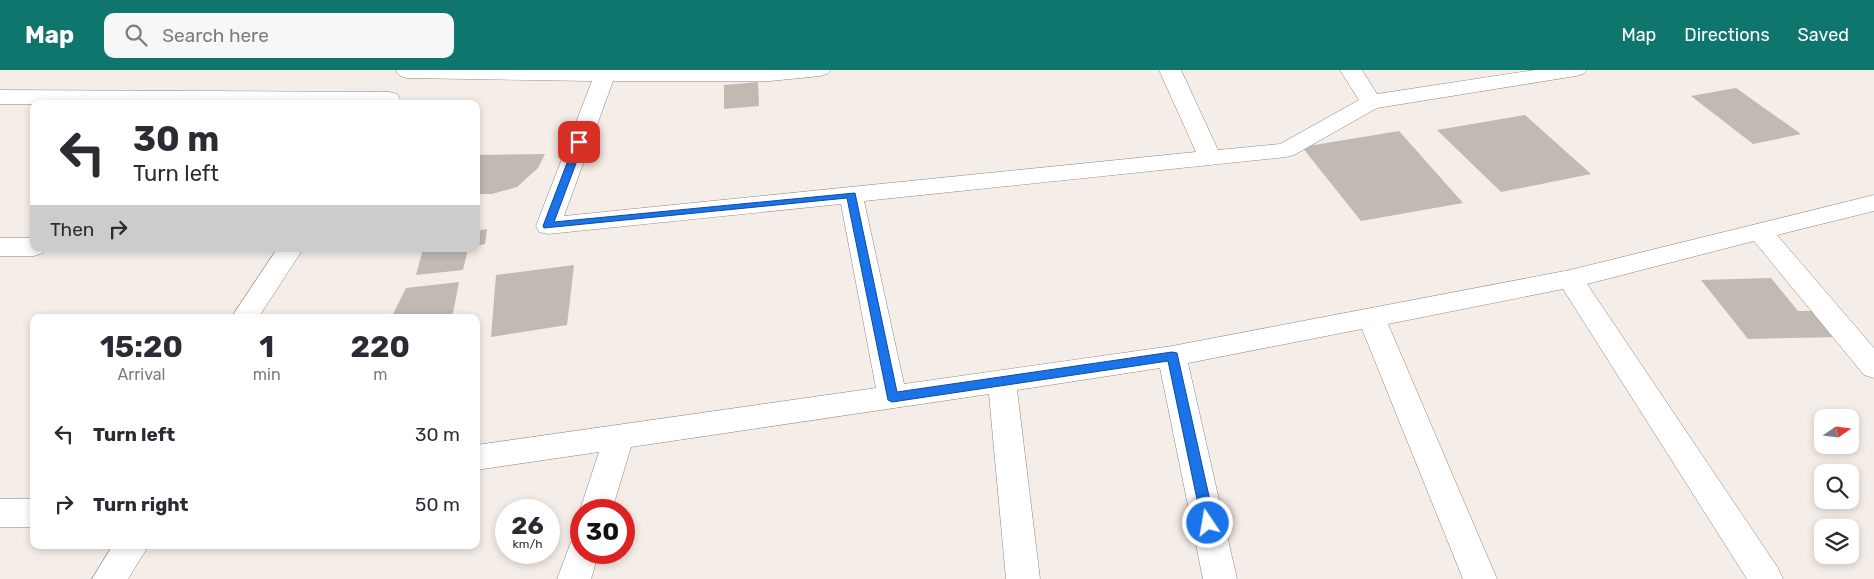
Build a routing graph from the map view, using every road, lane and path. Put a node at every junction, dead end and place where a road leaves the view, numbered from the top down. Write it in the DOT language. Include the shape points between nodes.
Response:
graph roads {
  1 [pos="820,70"];
  2 [pos="1170,70"];
  3 [pos="1351,70"];
  4 [pos="1576,70"];
  5 [pos="408,71"];
  6 [pos="606,73"];
  7 [pos="0,97"];
  8 [pos="290,100"];
  9 [pos="388,100"];
  10 [pos="1371,102"];
  11 [pos="1210,158"];
  12 [pos="851,195"];
  13 [pos="1874,203"];
  14 [pos="1759,231"];
  15 [pos="0,247"];
  16 [pos="30,247"];
  17 [pos="288,252"];
  18 [pos="1570,279"];
  19 [pos="247,314"];
  20 [pos="1372,319"];
  21 [pos="1172,356"];
  22 [pos="1874,366"];
  23 [pos="1002,381"];
  24 [pos="892,397"];
  25 [pos="619,437"];
  26 [pos="480,457"];
  27 [pos="599,499"];
  28 [pos="30,513"];
  29 [pos="0,514"];
  30 [pos="129,549"];
  31 [pos="579,564"];
  32 [pos="109,579"];
  33 [pos="574,579"];
  34 [pos="1023,579"];
  35 [pos="1220,579"];
  36 [pos="1480,579"];
  37 [pos="1766,579"];
  1 -- 6 [label="street" via="770,75"];
  2 -- 11 [label="street"];
  3 -- 10 [label="street"];
  4 -- 10 [label="street"];
  5 -- 6 [label="street"];
  5 -- 9 [label="street"];
  6 -- 12 [label="street" via="548,226"];
  7 -- 8 [label="street"];
  10 -- 11 [label="street" via="1286,150"];
  11 -- 12 [label="street"];
  12 -- 24 [label="street"];
  13 -- 14 [label="street"];
  14 -- 18 [label="street"];
  14 -- 22 [label="street"];
  15 -- 16 [label="street"];
  17 -- 19 [label="street"];
  18 -- 20 [label="street"];
  18 -- 37 [label="street"];
  20 -- 21 [label="street"];
  20 -- 36 [label="street"];
  21 -- 23 [label="street"];
  21 -- 35 [label="street"];
  23 -- 24 [label="street"];
  23 -- 34 [label="street"];
  24 -- 25 [label="street"];
  25 -- 26 [label="street"];
  25 -- 27 [label="street"];
  28 -- 29 [label="street"];
  30 -- 32 [label="street"];
  31 -- 33 [label="street"];
}
